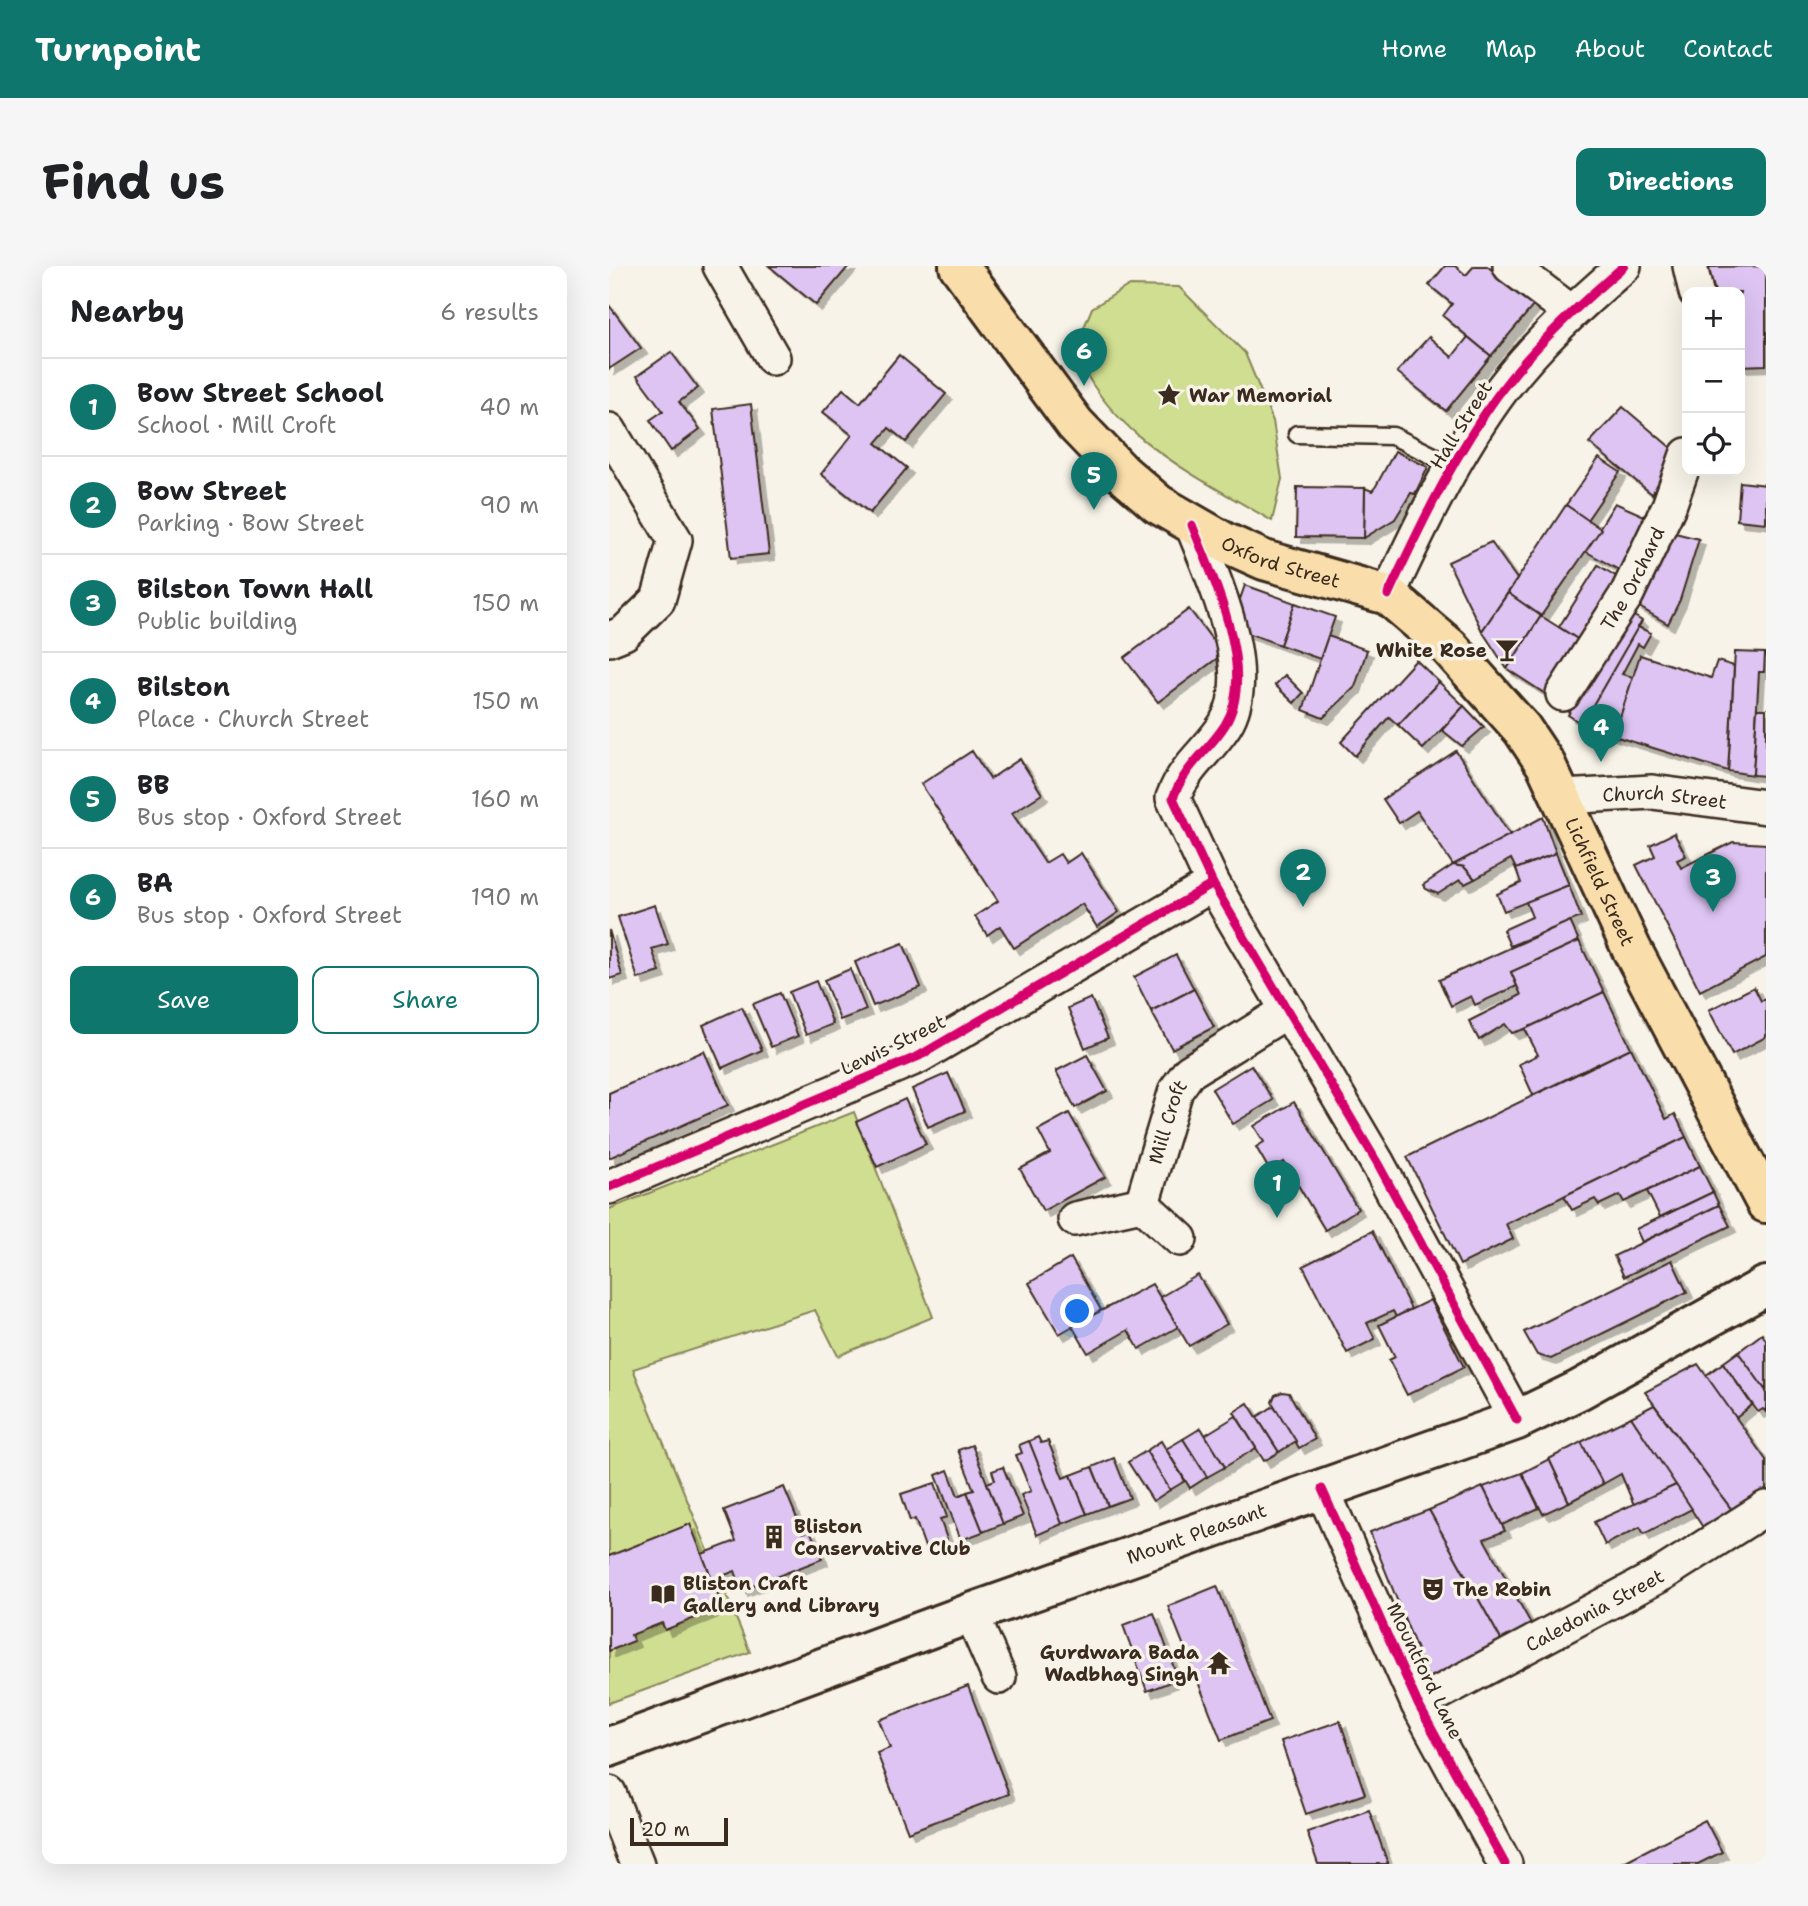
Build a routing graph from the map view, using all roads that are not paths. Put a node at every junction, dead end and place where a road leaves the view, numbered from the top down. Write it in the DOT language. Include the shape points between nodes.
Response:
graph roads {
  1 [pos="720,266"];
  2 [pos="958,266"];
  3 [pos="1510,266"];
  4 [pos="1624,266"];
  5 [pos="1690,266"];
  6 [pos="1695,287"];
  7 [pos="1571,312"];
  8 [pos="773,358"];
  9 [pos="609,430"];
  10 [pos="1297,434"];
  11 [pos="1454,466"];
  12 [pos="1682,469"];
  13 [pos="1192,525"];
  14 [pos="1388,595"];
  15 [pos="609,639"];
  16 [pos="1563,694"];
  17 [pos="1562,797"];
  18 [pos="1766,807"];
  19 [pos="1213,884"];
  20 [pos="1287,1011"];
  21 [pos="609,1187"];
  22 [pos="1766,1203"];
  23 [pos="1142,1204"];
  24 [pos="1075,1219"];
  25 [pos="1180,1238"];
  26 [pos="1766,1286"];
  27 [pos="1517,1420"];
  28 [pos="1322,1489"];
  29 [pos="1766,1508"];
  30 [pos="971,1613"];
  31 [pos="999,1677"];
  32 [pos="1417,1704"];
  33 [pos="609,1747"];
  34 [pos="609,1793"];
  35 [pos="637,1864"];
  36 [pos="1505,1864"];
  1 -- 8 [label="street"];
  2 -- 13 [label="highway, Oxford Street" via="1075,424 1122,473"];
  3 -- 7 [label="street"];
  4 -- 7 [label="street, Hall Street"];
  5 -- 6 [label="street"];
  7 -- 11 [label="street, Hall Street" via="1504,387"];
  9 -- 15 [label="street" via="675,540 658,600 624,633"];
  10 -- 11 [label="lane" via="1393,436"];
  11 -- 14 [label="street, Hall Street"];
  12 -- 16 [label="street, The Orchard" via="1627,594"];
  13 -- 14 [label="highway, Oxford Street" via="1264,560"];
  13 -- 19 [label="street" via="1218,592 1235,656 1238,690 1226,724 1181,776 1173,798"];
  14 -- 17 [label="highway, Lichfield Street" via="1449,647 1522,729"];
  17 -- 18 [label="street, Church Street" via="1652,792"];
  17 -- 22 [label="highway, Lichfield Street" via="1636,957"];
  19 -- 20 [label="street"];
  19 -- 21 [label="street, Lewis Street" via="919,1056"];
  20 -- 23 [label="street, Mill Croft" via="1189,1072 1176,1090"];
  20 -- 27 [label="street" via="1378,1164"];
  23 -- 24 [label="street"];
  23 -- 25 [label="street"];
  26 -- 27 [label="main road, Mount Pleasant"];
  27 -- 28 [label="main road, Mount Pleasant"];
  28 -- 30 [label="main road, Mount Pleasant"];
  28 -- 32 [label="street, Mountford Lane"];
  29 -- 32 [label="street, Caledonia Street" via="1662,1574"];
  30 -- 31 [label="street"];
  30 -- 33 [label="main road, Mount Pleasant"];
  32 -- 36 [label="street, Mountford Lane"];
  34 -- 35 [label="street"];
}
